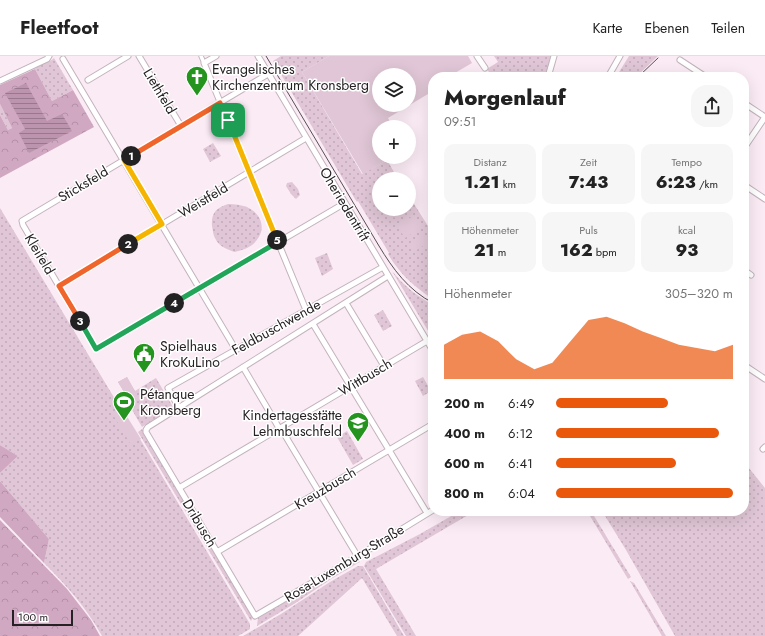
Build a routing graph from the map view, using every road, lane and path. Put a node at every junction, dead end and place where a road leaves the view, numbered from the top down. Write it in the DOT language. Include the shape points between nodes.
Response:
graph roads {
  1 [pos="49,56"];
  2 [pos="128,56"];
  3 [pos="139,56"];
  4 [pos="201,56"];
  5 [pos="216,56"];
  6 [pos="258,56"];
  7 [pos="477,56"];
  8 [pos="554,56"];
  9 [pos="620,56"];
  10 [pos="63,59"];
  11 [pos="680,60"];
  12 [pos="204,63"];
  13 [pos="485,68"];
  14 [pos="549,72"];
  15 [pos="611,72"];
  16 [pos="698,72"];
  17 [pos="268,74"];
  18 [pos="0,80"];
  19 [pos="88,80"];
  20 [pos="220,103"];
  21 [pos="749,106"];
  22 [pos="765,117"];
  23 [pos="181,126"];
  24 [pos="306,138"];
  25 [pos="749,141"];
  26 [pos="124,160"];
  27 [pos="249,172"];
  28 [pos="749,188"];
  29 [pos="765,199"];
  30 [pos="345,203"];
  31 [pos="22,221"];
  32 [pos="162,224"];
  33 [pos="278,242"];
  34 [pos="383,267"];
  35 [pos="388,276"];
  36 [pos="59,286"];
  37 [pos="200,288"];
  38 [pos="346,303"];
  39 [pos="306,310"];
  40 [pos="313,324"];
  41 [pos="427,341"];
  42 [pos="236,350"];
  43 [pos="384,366"];
  44 [pos="243,367"];
  45 [pos="749,368"];
  46 [pos="764,377"];
  47 [pos="350,386"];
  48 [pos="179,408"];
  49 [pos="428,427"];
  50 [pos="279,428"];
  51 [pos="146,430"];
  52 [pos="389,449"];
  53 [pos="179,488"];
  54 [pos="319,492"];
  55 [pos="427,514"];
  56 [pos="217,552"];
  57 [pos="358,556"];
  58 [pos="255,616"];
  1 -- 18 [label="street"];
  2 -- 19 [label="street"];
  3 -- 23 [label="street, Liethfeld"];
  4 -- 12 [label="street"];
  5 -- 12 [label="street"];
  6 -- 17 [label="street, Oheriedentrift"];
  7 -- 13 [label="street"];
  8 -- 14 [label="street"];
  9 -- 15 [label="street"];
  10 -- 26 [label="street"];
  11 -- 16 [label="street"];
  12 -- 20 [label="street"];
  17 -- 20 [label="street, Sticksfeld"];
  17 -- 24 [label="street, Oheriedentrift"];
  20 -- 23 [label="street, Sticksfeld"];
  20 -- 27 [label="street"];
  21 -- 22 [label="street"];
  22 -- 25 [label="street"];
  23 -- 26 [label="street, Sticksfeld"];
  24 -- 27 [label="street, Weistfeld"];
  24 -- 30 [label="street, Oheriedentrift"];
  26 -- 31 [label="street, Sticksfeld"];
  26 -- 32 [label="street"];
  27 -- 32 [label="street, Weistfeld"];
  27 -- 33 [label="street"];
  28 -- 29 [label="street"];
  30 -- 33 [label="street"];
  30 -- 34 [label="street, Oheriedentrift"];
  31 -- 36 [label="street, Kleifeld"];
  32 -- 36 [label="street, Weistfeld"];
  32 -- 37 [label="street"];
  33 -- 37 [label="street"];
  33 -- 39 [label="street"];
  34 -- 35 [label="street, Oheriedentrift"];
  34 -- 39 [label="street, Feldbuschwende"];
  35 -- 38 [label="street, Feldbuschwende"];
  35 -- 41 [label="street, Oheriedentrift"];
  36 -- 37 [label="street, Kleifeld" via="96,349"];
  37 -- 42 [label="street"];
  38 -- 40 [label="street, Feldbuschwende"];
  38 -- 43 [label="street"];
  39 -- 42 [label="street, Feldbuschwende"];
  40 -- 44 [label="street, Feldbuschwende"];
  40 -- 47 [label="street"];
  41 -- 43 [label="street, Wittbusch"];
  42 -- 48 [label="street, Feldbuschwende" via="168,388"];
  43 -- 47 [label="street, Wittbusch"];
  44 -- 48 [label="street, Feldbuschwende"];
  44 -- 50 [label="street"];
  45 -- 46 [label="street"];
  47 -- 50 [label="street, Wittbusch"];
  47 -- 52 [label="street"];
  48 -- 51 [label="street, Feldbuschwende"];
  49 -- 52 [label="street, Kreuzbusch"];
  50 -- 53 [label="street, Wittbusch"];
  50 -- 54 [label="street"];
  51 -- 53 [label="street, Dribusch"];
  52 -- 54 [label="street, Kreuzbusch"];
  52 -- 55 [label="street"];
  53 -- 56 [label="street, Dribusch"];
  54 -- 56 [label="street, Kreuzbusch"];
  54 -- 57 [label="street"];
  55 -- 57 [label="street, Rosa-Luxemburg-Straße"];
  56 -- 58 [label="street, Dribusch"];
  57 -- 58 [label="street, Rosa-Luxemburg-Straße"];
}
